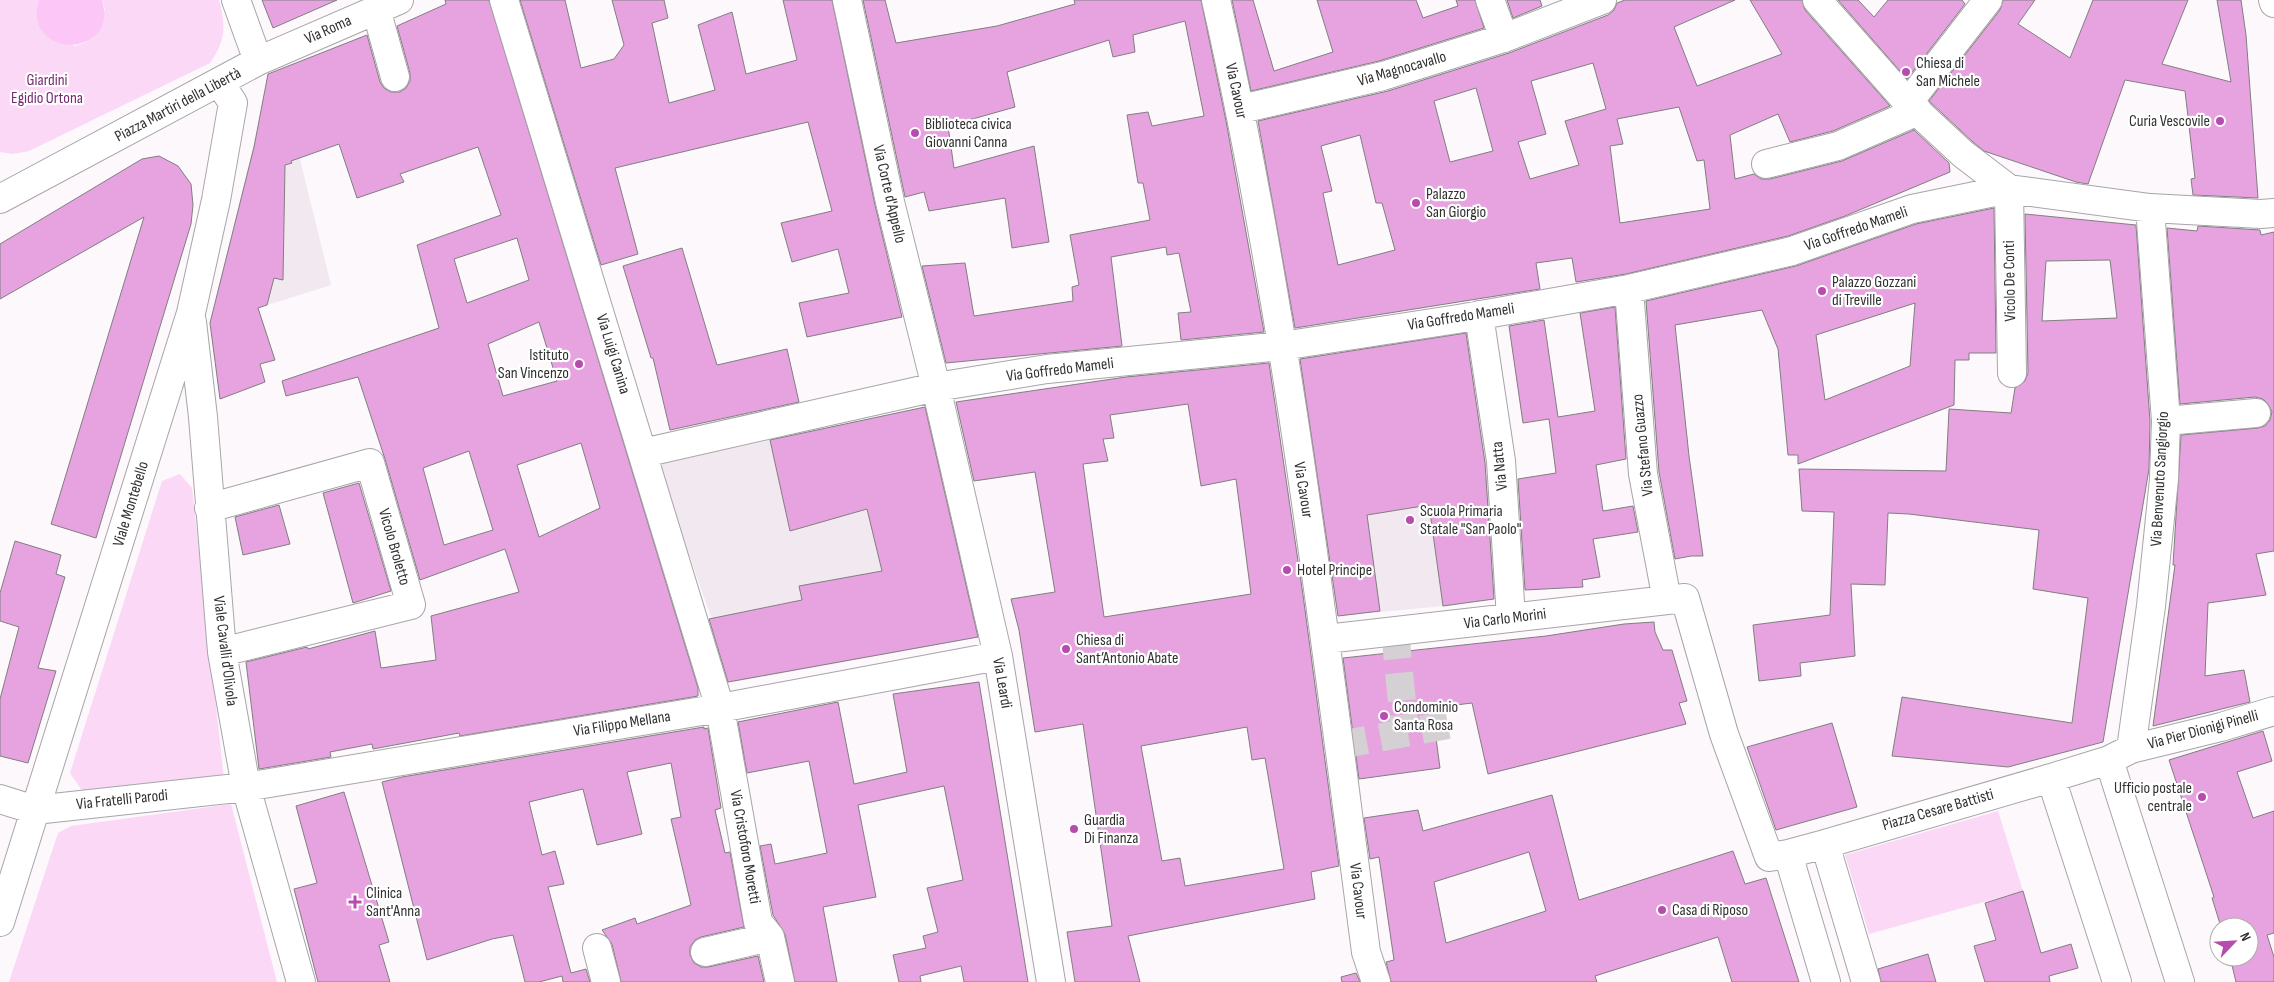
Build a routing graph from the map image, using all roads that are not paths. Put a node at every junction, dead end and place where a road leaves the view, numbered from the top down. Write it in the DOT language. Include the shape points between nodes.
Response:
graph roads {
  1 [pos="236,0"];
  2 [pos="504,0"];
  3 [pos="847,0"];
  4 [pos="1216,0"];
  5 [pos="1490,0"];
  6 [pos="1602,0"];
  7 [pos="1818,0"];
  8 [pos="1988,0"];
  9 [pos="387,5"];
  10 [pos="1557,8"];
  11 [pos="1504,38"];
  12 [pos="258,61"];
  13 [pos="395,77"];
  14 [pos="220,83"];
  15 [pos="1913,107"];
  16 [pos="1241,109"];
  17 [pos="1766,164"];
  18 [pos="0,180"];
  19 [pos="40,180"];
  20 [pos="2009,189"];
  21 [pos="0,199"];
  22 [pos="2150,208"];
  23 [pos="2274,213"];
  24 [pos="1629,289"];
  25 [pos="191,313"];
  26 [pos="1479,315"];
  27 [pos="1282,346"];
  28 [pos="2012,373"];
  29 [pos="936,387"];
  30 [pos="2256,413"];
  31 [pos="2166,420"];
  32 [pos="643,452"];
  33 [pos="209,508"];
  34 [pos="1676,599"];
  35 [pos="1511,618"];
  36 [pos="1326,639"];
  37 [pos="222,652"];
  38 [pos="998,656"];
  39 [pos="720,708"];
  40 [pos="2274,711"];
  41 [pos="2120,754"];
  42 [pos="2051,778"];
  43 [pos="246,787"];
  44 [pos="0,799"];
  45 [pos="35,810"];
  46 [pos="1825,844"];
  47 [pos="1788,854"];
  48 [pos="0,922"];
  49 [pos="770,937"];
  50 [pos="596,948"];
  51 [pos="705,952"];
  52 [pos="301,982"];
  53 [pos="606,982"];
  54 [pos="780,982"];
  55 [pos="1051,982"];
  56 [pos="1376,982"];
  57 [pos="1826,982"];
  58 [pos="1866,982"];
  59 [pos="2117,982"];
  60 [pos="2180,982"];
  1 -- 12 [label="street, Piazza Martiri della Libertà"];
  2 -- 32 [label="street, Via Luigi Canina"];
  3 -- 29 [label="street, Via Corte d'Appello" via="890,202"];
  4 -- 16 [label="street, Via Cavour"];
  5 -- 11 [label="street"];
  6 -- 10 [label="street, Via Magnocavallo"];
  7 -- 15 [label="street"];
  8 -- 15 [label="street"];
  9 -- 12 [label="street, Via Roma"];
  9 -- 13 [label="street"];
  10 -- 11 [label="street, Via Magnocavallo"];
  11 -- 16 [label="street, Via Magnocavallo" via="1383,76"];
  12 -- 14 [label="street, Piazza Martiri della Libertà"];
  14 -- 19 [label="street, Piazza Martiri della Libertà"];
  14 -- 25 [label="street, Viale Montebello" via="233,103"];
  15 -- 17 [label="street" via="1838,146"];
  15 -- 20 [label="street" via="1963,154"];
  16 -- 27 [label="street, Via Cavour"];
  18 -- 19 [label="street, Piazza Martiri della Libertà"];
  19 -- 21 [label="street, Piazza Martiri della Libertà"];
  20 -- 22 [label="street, Via Goffredo Mameli"];
  20 -- 24 [label="street, Via Goffredo Mameli" via="1912,209 1792,251"];
  20 -- 28 [label="street, Vicolo De Conti"];
  22 -- 23 [label="street, Via Goffredo Mameli"];
  22 -- 31 [label="street, Via Benvenuto Sangiorgio"];
  24 -- 26 [label="street, Via Goffredo Mameli"];
  24 -- 34 [label="street, Via Stefano Guazzo" via="1643,474"];
  25 -- 33 [label="street, Viale Cavalli d'Olivola"];
  25 -- 45 [label="street, Viale Montebello"];
  26 -- 27 [label="street, Via Goffredo Mameli"];
  26 -- 35 [label="street, Via Natta" via="1501,461"];
  27 -- 29 [label="street, Via Goffredo Mameli" via="1047,369"];
  27 -- 36 [label="street, Via Cavour"];
  29 -- 32 [label="street, Via Goffredo Mameli"];
  29 -- 38 [label="street, Via Leardi"];
  30 -- 31 [label="street"];
  31 -- 41 [label="street, Via Benvenuto Sangiorgio" via="2164,479 2151,606"];
  32 -- 39 [label="street, Via Luigi Canina"];
  33 -- 37 [label="street, Viale Cavalli d'Olivola"];
  33 -- 37 [label="street, Vicolo Broletto" via="370,464 411,605"];
  34 -- 35 [label="street, Via Carlo Morini"];
  34 -- 47 [label="street, Via Stefano Guazzo" via="1769,857"];
  35 -- 36 [label="street, Via Carlo Morini"];
  36 -- 56 [label="street, Via Cavour" via="1366,952"];
  37 -- 43 [label="street, Viale Cavalli d'Olivola"];
  38 -- 39 [label="street, Via Filippo Mellana"];
  38 -- 55 [label="street, Via Leardi"];
  39 -- 43 [label="street, Via Filippo Mellana"];
  39 -- 49 [label="street, Via Cristoforo Moretti" via="758,922"];
  40 -- 41 [label="street, Via Pier Dionigi Pinelli"];
  41 -- 42 [label="street, Piazza Cesare Battisti"];
  41 -- 60 [label="street"];
  42 -- 46 [label="street, Piazza Cesare Battisti"];
  42 -- 59 [label="street"];
  43 -- 45 [label="street, Via Fratelli Parodi"];
  43 -- 52 [label="street, Viale Cavalli d'Olivola"];
  44 -- 45 [label="street, Via Fratelli Parodi"];
  45 -- 48 [label="street, Viale Montebello"];
  46 -- 47 [label="street, Piazza Cesare Battisti"];
  46 -- 58 [label="street"];
  47 -- 57 [label="street"];
  49 -- 51 [label="street"];
  49 -- 54 [label="street, Via Cristoforo Moretti"];
  50 -- 53 [label="street"];
}
